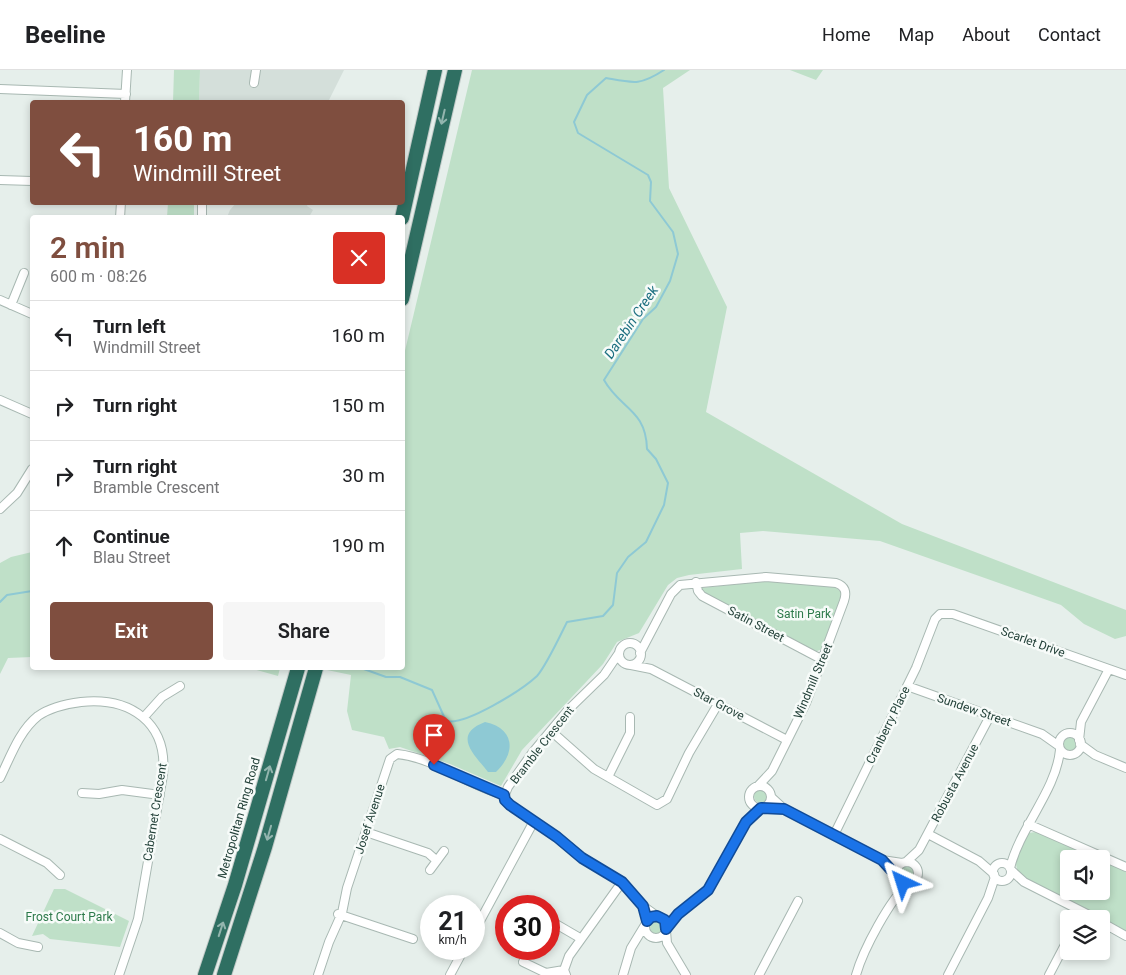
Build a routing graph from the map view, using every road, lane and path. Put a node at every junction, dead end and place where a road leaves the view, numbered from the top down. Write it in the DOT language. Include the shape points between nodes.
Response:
graph roads {
  1 [pos="127,70"];
  2 [pos="256,70"];
  3 [pos="435,70"];
  4 [pos="455,70"];
  5 [pos="254,83"];
  6 [pos="0,89"];
  7 [pos="125,98"];
  8 [pos="0,180"];
  9 [pos="30,181"];
  10 [pos="405,205"];
  11 [pos="24,272"];
  12 [pos="405,286"];
  13 [pos="0,300"];
  14 [pos="11,305"];
  15 [pos="30,313"];
  16 [pos="0,400"];
  17 [pos="30,413"];
  18 [pos="30,472"];
  19 [pos="0,509"];
  20 [pos="696,582"];
  21 [pos="940,614"];
  22 [pos="648,636"];
  23 [pos="632,644"];
  24 [pos="619,653"];
  25 [pos="640,654"];
  26 [pos="823,660"];
  27 [pos="629,665"];
  28 [pos="652,669"];
  29 [pos="1109,669"];
  30 [pos="297,670"];
  31 [pos="315,670"];
  32 [pos="604,675"];
  33 [pos="1126,675"];
  34 [pos="180,686"];
  35 [pos="907,686"];
  36 [pos="718,704"];
  37 [pos="630,716"];
  38 [pos="990,716"];
  39 [pos="144,717"];
  40 [pos="1081,722"];
  41 [pos="551,731"];
  42 [pos="1042,734"];
  43 [pos="1065,735"];
  44 [pos="787,740"];
  45 [pos="1080,742"];
  46 [pos="1060,748"];
  47 [pos="1072,755"];
  48 [pos="1095,755"];
  49 [pos="1126,768"];
  50 [pos="772,771"];
  51 [pos="1056,771"];
  52 [pos="608,777"];
  53 [pos="0,778"];
  54 [pos="758,786"];
  55 [pos="82,793"];
  56 [pos="160,795"];
  57 [pos="504,795"];
  58 [pos="771,795"];
  59 [pos="751,802"];
  60 [pos="762,807"];
  61 [pos="784,809"];
  62 [pos="534,821"];
  63 [pos="746,822"];
  64 [pos="1028,824"];
  65 [pos="366,832"];
  66 [pos="928,834"];
  67 [pos="834,835"];
  68 [pos="0,839"];
  69 [pos="1015,849"];
  70 [pos="919,850"];
  71 [pos="444,851"];
  72 [pos="436,860"];
  73 [pos="882,860"];
  74 [pos="978,861"];
  75 [pos="904,863"];
  76 [pos="999,864"];
  77 [pos="1126,867"];
  78 [pos="916,869"];
  79 [pos="1011,869"];
  80 [pos="430,870"];
  81 [pos="60,875"];
  82 [pos="994,875"];
  83 [pos="897,878"];
  84 [pos="1005,880"];
  85 [pos="622,882"];
  86 [pos="1024,882"];
  87 [pos="909,883"];
  88 [pos="894,898"];
  89 [pos="988,898"];
  90 [pos="798,902"];
  91 [pos="643,906"];
  92 [pos="1076,910"];
  93 [pos="485,912"];
  94 [pos="341,914"];
  95 [pos="678,914"];
  96 [pos="659,916"];
  97 [pos="646,923"];
  98 [pos="560,926"];
  99 [pos="1110,927"];
  100 [pos="666,930"];
  101 [pos="0,934"];
  102 [pos="1126,936"];
  103 [pos="653,937"];
  104 [pos="580,938"];
  105 [pos="413,939"];
  106 [pos="636,941"];
  107 [pos="667,943"];
  108 [pos="38,947"];
  109 [pos="1060,954"];
  110 [pos="458,960"];
  111 [pos="523,962"];
  112 [pos="565,972"];
  113 [pos="119,975"];
  114 [pos="205,975"];
  115 [pos="224,975"];
  116 [pos="318,975"];
  117 [pos="450,975"];
  118 [pos="623,975"];
  119 [pos="686,975"];
  120 [pos="760,975"];
  121 [pos="856,975"];
  122 [pos="948,975"];
  123 [pos="1049,975"];
  1 -- 7 [label="street"];
  2 -- 5 [label="street"];
  3 -- 10 [label="highway"];
  4 -- 12 [label="highway, one-way"];
  6 -- 7 [label="street"];
  8 -- 9 [label="street"];
  11 -- 14 [label="street"];
  13 -- 14 [label="street"];
  14 -- 15 [label="street"];
  16 -- 17 [label="street"];
  18 -- 19 [label="street" via="20,489"];
  20 -- 22 [label="street" via="674,589"];
  20 -- 26 [label="street, Satin Street" via="702,596"];
  20 -- 26 [label="street, Windmill Street" via="771,578 836,583 845,589 844,601"];
  21 -- 29 [label="street, Scarlet Drive" via="954,614"];
  21 -- 35 [label="street, Cranberry Place"];
  22 -- 23 [label="street"];
  22 -- 25 [label="street"];
  23 -- 24 [label="street" via="625,644"];
  23 -- 25 [label="street" via="638,647"];
  24 -- 27 [label="street" via="622,662"];
  24 -- 32 [label="street, Bramble Crescent"];
  25 -- 27 [label="street" via="638,660"];
  25 -- 28 [label="street, Star Grove"];
  26 -- 44 [label="street, Windmill Street"];
  27 -- 28 [label="street, Star Grove"];
  27 -- 32 [label="street, Bramble Crescent"];
  28 -- 36 [label="street, Star Grove"];
  29 -- 33 [label="street, Scarlet Drive"];
  29 -- 40 [label="street"];
  114 -- 30 [label="highway, Metropolitan Ring Road, one-way" via="235,885"];
  31 -- 115 [label="highway, one-way" via="265,847"];
  32 -- 41 [label="street, Bramble Crescent"];
  34 -- 39 [label="street" via="162,698"];
  35 -- 38 [label="street, Sundew Street"];
  35 -- 67 [label="street, Cranberry Place"];
  36 -- 44 [label="street, Star Grove"];
  36 -- 52 [label="street" via="665,802 654,804"];
  37 -- 52 [label="street" via="630,733"];
  38 -- 42 [label="street, Sundew Street"];
  38 -- 66 [label="street, Robusta Avenue"];
  39 -- 53 [label="street, Cabernet Crescent" via="125,705 107,701 74,702 53,708 38,716 27,728"];
  39 -- 56 [label="street, Cabernet Crescent" via="158,737 164,755"];
  40 -- 43 [label="street"];
  40 -- 45 [label="street"];
  41 -- 52 [label="street" via="594,770"];
  41 -- 57 [label="street, Bramble Crescent"];
  42 -- 43 [label="street, Sundew Street"];
  42 -- 46 [label="street, Sundew Street"];
  43 -- 45 [label="street" via="1075,735"];
  43 -- 46 [label="street"];
  44 -- 50 [label="street, Windmill Street"];
  45 -- 47 [label="street" via="1079,750"];
  45 -- 48 [label="street"];
  46 -- 47 [label="street"];
  46 -- 51 [label="street"];
  47 -- 48 [label="street"];
  47 -- 51 [label="street"];
  48 -- 49 [label="street"];
  50 -- 54 [label="street, Windmill Street"];
  50 -- 58 [label="street, Windmill Street"];
  51 -- 64 [label="street"];
  54 -- 58 [label="street" via="765,786"];
  54 -- 59 [label="street" via="750,792"];
  55 -- 56 [label="street" via="122,790"];
  56 -- 113 [label="street, Cabernet Crescent" via="138,919"];
  57 -- 62 [label="street, Bramble Crescent" via="508,803"];
  57 -- 65 [label="street, Josef Avenue" via="447,770 397,754 390,758"];
  58 -- 60 [label="street" via="769,804"];
  58 -- 61 [label="street"];
  59 -- 60 [label="street"];
  59 -- 63 [label="street"];
  60 -- 61 [label="street"];
  60 -- 63 [label="street"];
  61 -- 67 [label="street"];
  62 -- 85 [label="street, Bramble Crescent" via="582,858"];
  62 -- 93 [label="street"];
  63 -- 95 [label="street" via="708,890"];
  64 -- 69 [label="street"];
  64 -- 77 [label="street"];
  65 -- 72 [label="street" via="428,853"];
  65 -- 94 [label="street, Josef Avenue"];
  66 -- 70 [label="street, Robusta Avenue"];
  66 -- 74 [label="street"];
  67 -- 73 [label="street"];
  68 -- 81 [label="street" via="47,863"];
  69 -- 76 [label="street"];
  69 -- 79 [label="street"];
  70 -- 75 [label="street, Robusta Avenue"];
  70 -- 78 [label="street, Robusta Avenue"];
  71 -- 72 [label="street"];
  72 -- 80 [label="street"];
  73 -- 75 [label="street"];
  73 -- 83 [label="street"];
  74 -- 76 [label="street"];
  74 -- 82 [label="street"];
  75 -- 78 [label="street" via="912,864"];
  75 -- 83 [label="street" via="896,870"];
  76 -- 79 [label="street"];
  76 -- 82 [label="street"];
  78 -- 87 [label="street" via="917,876"];
  79 -- 84 [label="street"];
  79 -- 86 [label="street"];
  82 -- 84 [label="street"];
  82 -- 89 [label="street"];
  83 -- 87 [label="street"];
  83 -- 88 [label="street"];
  84 -- 86 [label="street"];
  84 -- 89 [label="street"];
  85 -- 91 [label="street, Bramble Crescent"];
  85 -- 104 [label="street" via="597,920"];
  86 -- 92 [label="street" via="1072,905"];
  87 -- 88 [label="street"];
  88 -- 121 [label="street"];
  89 -- 122 [label="street"];
  90 -- 120 [label="street"];
  91 -- 96 [label="street, Bramble Crescent"];
  91 -- 97 [label="street, Bramble Crescent"];
  94 -- 105 [label="street"];
  94 -- 116 [label="street, Josef Avenue"];
  95 -- 96 [label="street"];
  95 -- 100 [label="street"];
  96 -- 97 [label="street"];
  96 -- 100 [label="street" via="665,920"];
  97 -- 103 [label="street" via="646,932"];
  97 -- 106 [label="street"];
  98 -- 104 [label="street"];
  99 -- 102 [label="street"];
  100 -- 103 [label="street" via="661,936"];
  100 -- 107 [label="street"];
  101 -- 108 [label="street" via="18,943"];
  103 -- 106 [label="street"];
  103 -- 107 [label="street"];
  104 -- 112 [label="street" via="569,956"];
  106 -- 118 [label="street" via="628,953"];
  107 -- 119 [label="street"];
  109 -- 123 [label="street"];
  110 -- 117 [label="street"];
  111 -- 112 [label="street" via="546,973"];
}
